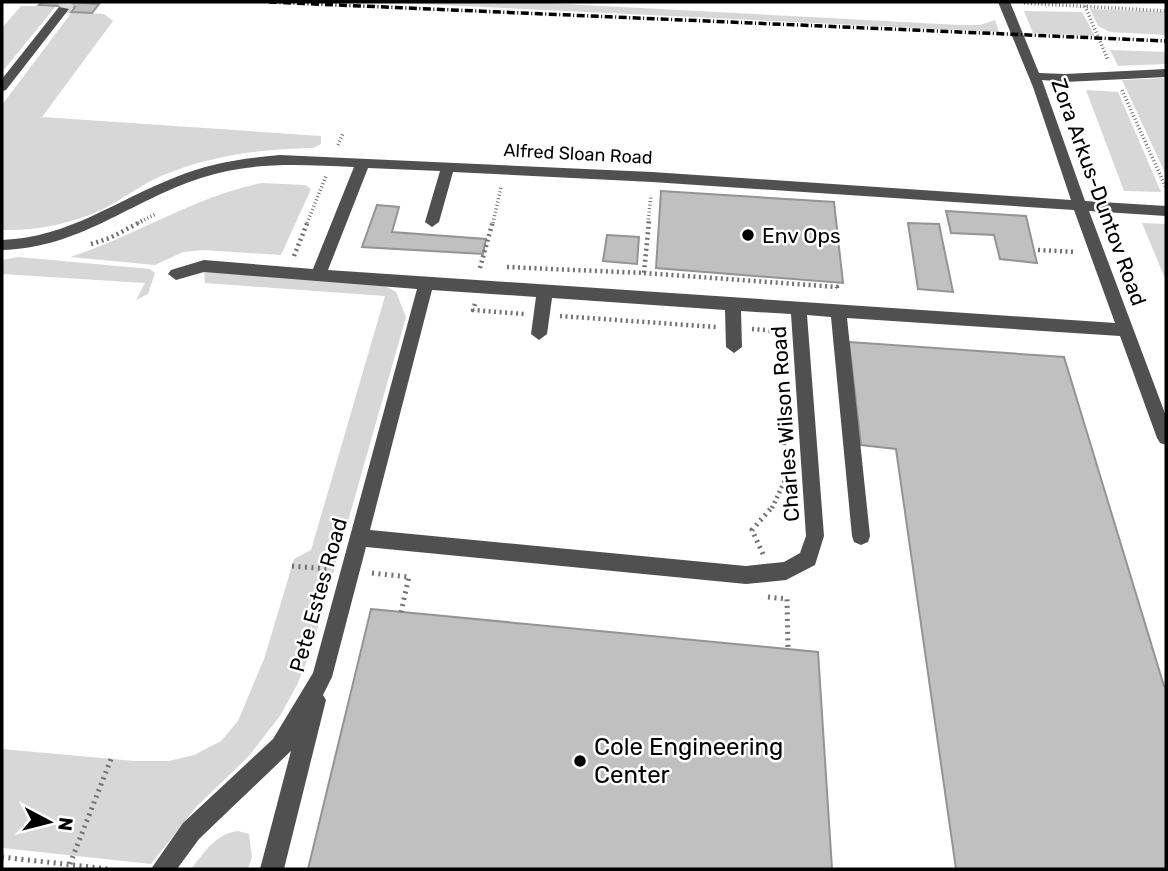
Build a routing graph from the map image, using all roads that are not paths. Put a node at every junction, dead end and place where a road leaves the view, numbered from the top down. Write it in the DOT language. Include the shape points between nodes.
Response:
graph roads {
  1 [pos="1004,2"];
  2 [pos="63,9"];
  3 [pos="1166,73"];
  4 [pos="1034,76"];
  5 [pos="2,87"];
  6 [pos="363,162"];
  7 [pos="448,166"];
  8 [pos="1080,206"];
  9 [pos="1166,211"];
  10 [pos="432,222"];
  11 [pos="2,244"];
  12 [pos="176,274"];
  13 [pos="319,274"];
  14 [pos="426,284"];
  15 [pos="545,291"];
  16 [pos="733,304"];
  17 [pos="799,309"];
  18 [pos="838,311"];
  19 [pos="1126,330"];
  20 [pos="539,334"];
  21 [pos="734,347"];
  22 [pos="1166,438"];
  23 [pos="861,536"];
  24 [pos="359,538"];
  25 [pos="322,677"];
  26 [pos="163,869"];
  27 [pos="272,869"];
  1 -- 4 [label="lane, Zora Arkus-Duntov Road"];
  2 -- 5 [label="lane"];
  3 -- 4 [label="lane"];
  4 -- 8 [label="lane, Zora Arkus-Duntov Road"];
  6 -- 7 [label="lane, Alfred Sloan Road"];
  6 -- 11 [label="lane, Alfred Sloan Road" via="280,159 222,167 170,184 76,230"];
  6 -- 13 [label="lane"];
  7 -- 8 [label="lane, Alfred Sloan Road"];
  7 -- 10 [label="lane"];
  8 -- 9 [label="lane, Alfred Sloan Road"];
  8 -- 19 [label="lane, Zora Arkus-Duntov Road"];
  12 -- 13 [label="lane" via="204,266"];
  13 -- 14 [label="lane"];
  14 -- 15 [label="lane"];
  14 -- 24 [label="lane, Pete Estes Road"];
  15 -- 16 [label="lane"];
  15 -- 20 [label="lane"];
  16 -- 17 [label="lane"];
  16 -- 21 [label="lane"];
  17 -- 18 [label="lane"];
  17 -- 24 [label="lane, Charles Wilson Road" via="815,536 808,559 786,571 747,575"];
  18 -- 19 [label="lane"];
  18 -- 23 [label="lane"];
  19 -- 22 [label="lane, Zora Arkus-Duntov Road"];
  24 -- 25 [label="lane, Pete Estes Road"];
  25 -- 26 [label="lane, Pete Estes Road" via="281,747 191,831"];
  25 -- 27 [label="lane"];
}
